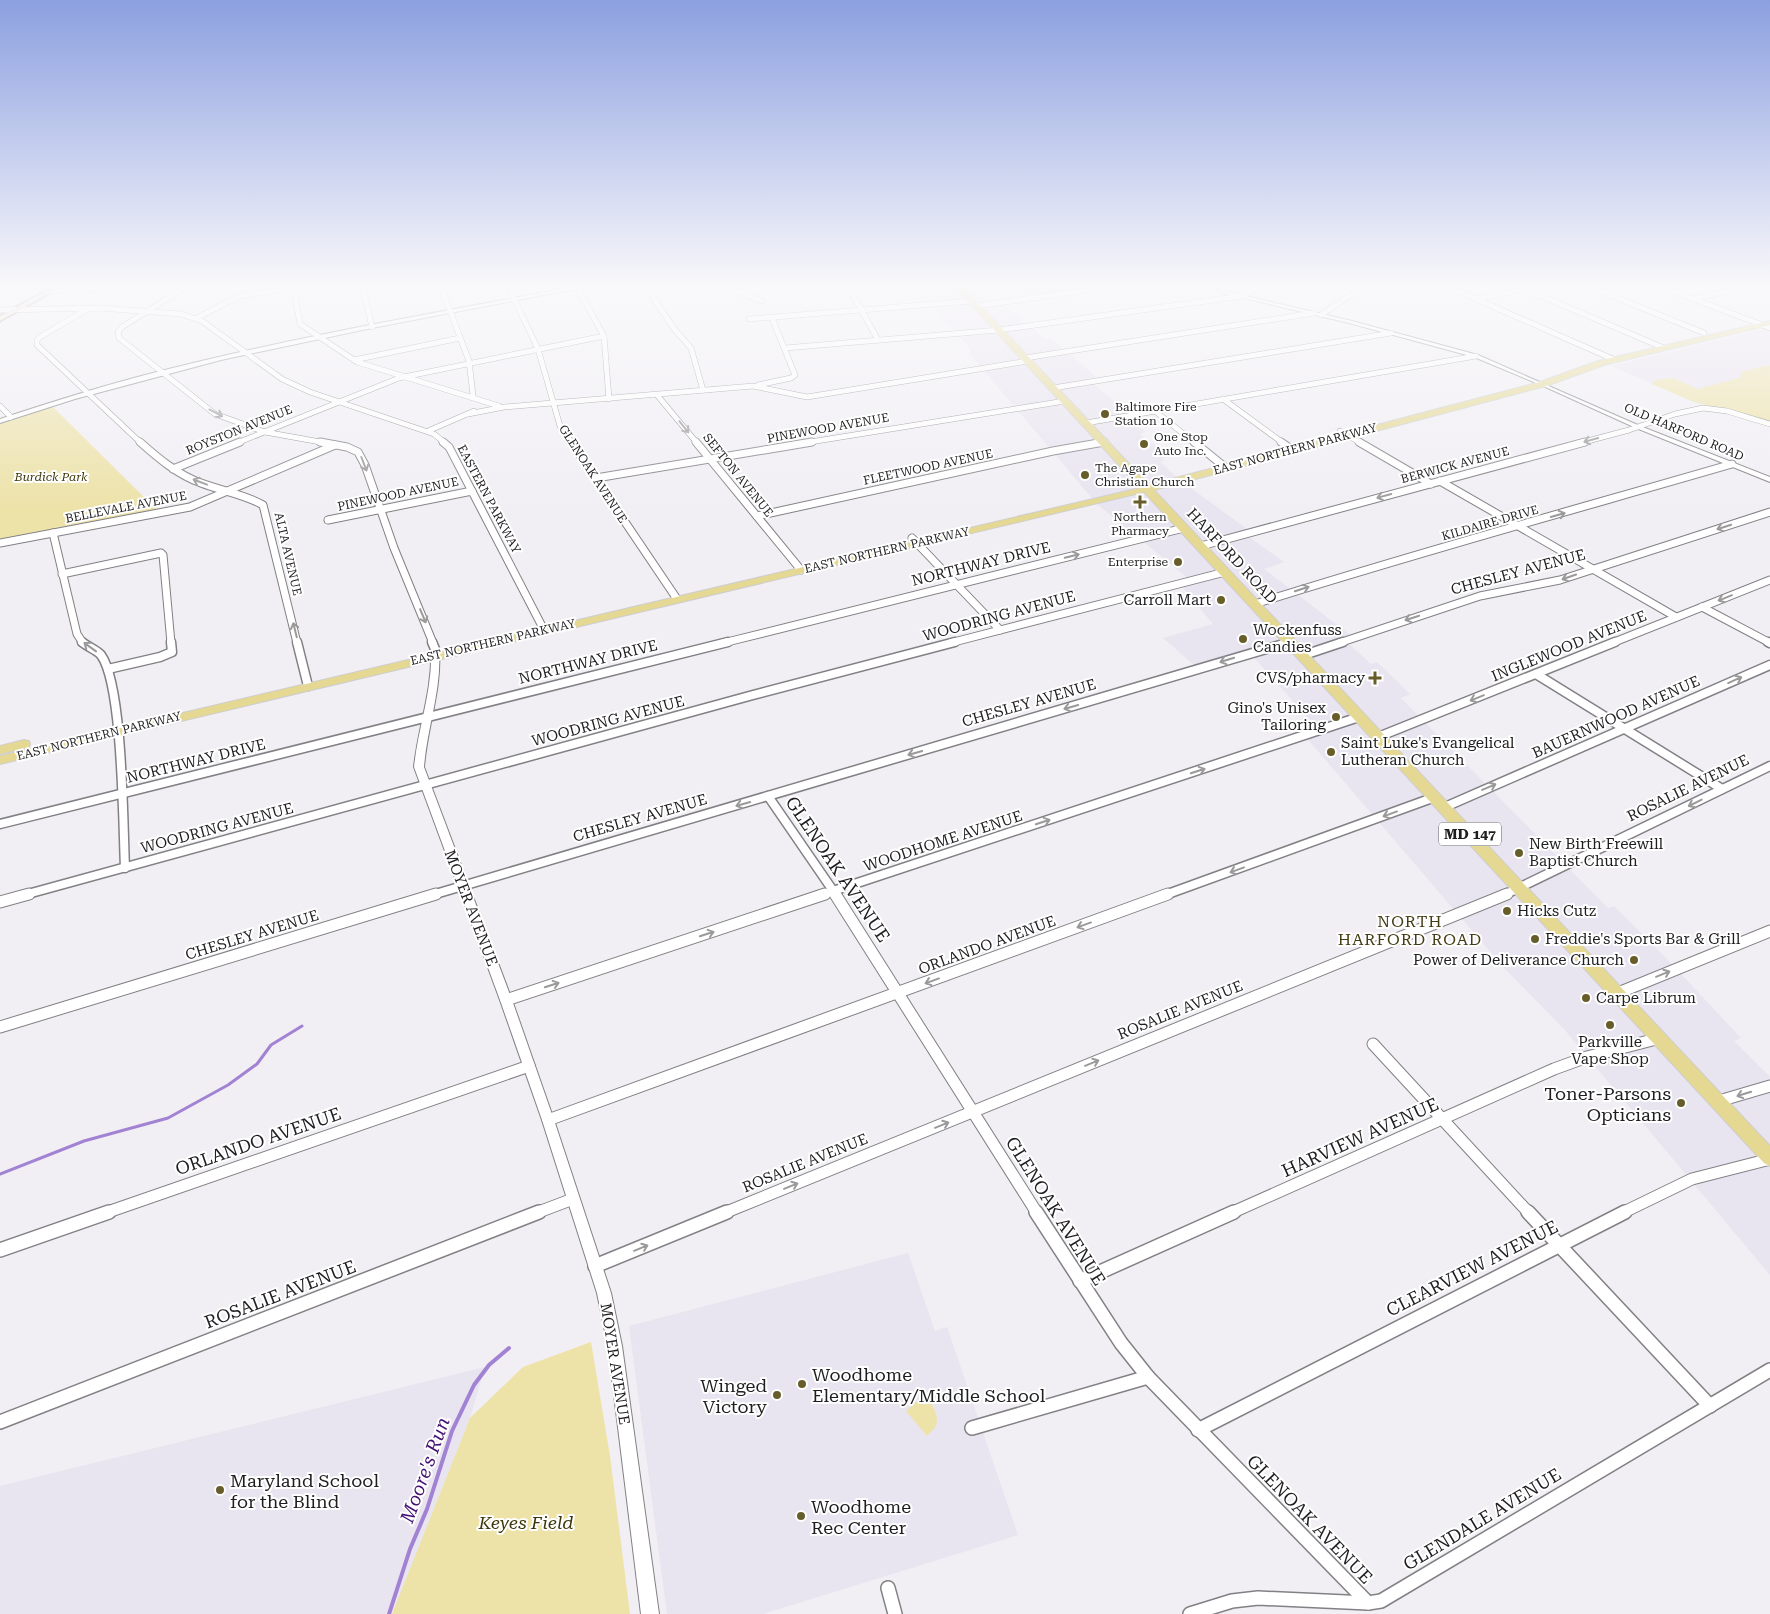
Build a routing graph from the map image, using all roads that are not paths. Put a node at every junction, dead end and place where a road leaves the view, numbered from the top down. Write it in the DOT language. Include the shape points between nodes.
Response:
graph roads {
  1 [pos="53,359"];
  2 [pos="145,359"];
  3 [pos="216,359"];
  4 [pos="256,359"];
  5 [pos="357,359"];
  6 [pos="467,359"];
  7 [pos="491,359"];
  8 [pos="541,359"];
  9 [pos="606,359"];
  10 [pos="694,359"];
  11 [pos="789,359"];
  12 [pos="1031,359"];
  13 [pos="1229,359"];
  14 [pos="1456,359"];
  15 [pos="1484,359"];
  16 [pos="1597,359"];
  17 [pos="354,360"];
  18 [pos="1027,360"];
  19 [pos="1614,360"];
  20 [pos="469,364"];
  21 [pos="162,373"];
  22 [pos="404,377"];
  23 [pos="1539,382"];
  24 [pos="753,386"];
  25 [pos="1053,388"];
  26 [pos="703,390"];
  27 [pos="87,393"];
  28 [pos="657,394"];
  29 [pos="471,397"];
  30 [pos="609,399"];
  31 [pos="1223,399"];
  32 [pos="1065,401"];
  33 [pos="339,402"];
  34 [pos="491,403"];
  35 [pos="553,403"];
  36 [pos="0,406"];
  37 [pos="504,407"];
  38 [pos="1155,411"];
  39 [pos="468,414"];
  40 [pos="11,417"];
  41 [pos="0,421"];
  42 [pos="1086,423"];
  43 [pos="1770,424"];
  44 [pos="1638,426"];
  45 [pos="428,431"];
  46 [pos="265,432"];
  47 [pos="1343,433"];
  48 [pos="1104,442"];
  49 [pos="335,445"];
  50 [pos="1289,448"];
  51 [pos="710,459"];
  52 [pos="1732,464"];
  53 [pos="1224,466"];
  54 [pos="172,469"];
  55 [pos="596,478"];
  56 [pos="1770,480"];
  57 [pos="1440,481"];
  58 [pos="1431,484"];
  59 [pos="1144,486"];
  60 [pos="472,491"];
  61 [pos="227,492"];
  62 [pos="381,509"];
  63 [pos="1770,512"];
  64 [pos="757,516"];
  65 [pos="328,520"];
  66 [pos="1519,526"];
  67 [pos="1184,528"];
  68 [pos="53,533"];
  69 [pos="914,540"];
  70 [pos="0,543"];
  71 [pos="1201,546"];
  72 [pos="799,567"];
  73 [pos="1592,569"];
  74 [pos="1224,572"];
  75 [pos="62,574"];
  76 [pos="1770,580"];
  77 [pos="957,585"];
  78 [pos="675,596"];
  79 [pos="1255,604"];
  80 [pos="1702,607"];
  81 [pos="1676,617"];
  82 [pos="543,627"];
  83 [pos="1000,630"];
  84 [pos="1290,642"];
  85 [pos="1770,643"];
  86 [pos="436,652"];
  87 [pos="1304,655"];
  88 [pos="1770,665"];
  89 [pos="108,669"];
  90 [pos="1536,674"];
  91 [pos="307,682"];
  92 [pos="428,716"];
  93 [pos="1359,717"];
  94 [pos="118,727"];
  95 [pos="1624,729"];
  96 [pos="1378,737"];
  97 [pos="0,750"];
  98 [pos="0,760"];
  99 [pos="1770,766"];
  100 [pos="424,785"];
  101 [pos="1722,789"];
  102 [pos="121,794"];
  103 [pos="768,796"];
  104 [pos="1440,802"];
  105 [pos="0,824"];
  106 [pos="125,868"];
  107 [pos="463,886"];
  108 [pos="1520,889"];
  109 [pos="833,891"];
  110 [pos="0,902"];
  111 [pos="1770,931"];
  112 [pos="898,993"];
  113 [pos="1618,993"];
  114 [pos="506,1000"];
  115 [pos="0,1027"];
  116 [pos="1660,1038"];
  117 [pos="1373,1044"];
  118 [pos="529,1066"];
  119 [pos="1770,1086"];
  120 [pos="1719,1101"];
  121 [pos="973,1112"];
  122 [pos="1441,1119"];
  123 [pos="548,1120"];
  124 [pos="1770,1158"];
  125 [pos="573,1199"];
  126 [pos="1558,1245"];
  127 [pos="0,1250"];
  128 [pos="595,1266"];
  129 [pos="1080,1282"];
  130 [pos="1770,1370"];
  131 [pos="1148,1377"];
  132 [pos="1710,1406"];
  133 [pos="0,1422"];
  134 [pos="972,1428"];
  135 [pos="1198,1430"];
  136 [pos="888,1588"];
  137 [pos="1368,1603"];
  138 [pos="650,1614"];
  139 [pos="896,1614"];
  140 [pos="1190,1614"];
  1 -- 27 [label="street, ALTA AVENUE"];
  2 -- 21 [label="street, MOYER AVENUE"];
  3 -- 21 [label="street"];
  4 -- 33 [label="street, EASTERN PARKWAY" via="291,384"];
  5 -- 17 [label="street"];
  6 -- 20 [label="street"];
  7 -- 20 [label="street, ROYSTON AVENUE"];
  8 -- 35 [label="street, GLENOAK AVENUE"];
  9 -- 30 [label="street"];
  10 -- 26 [label="street"];
  11 -- 24 [label="street" via="795,374 791,378"];
  12 -- 18 [label="street"];
  13 -- 25 [label="street"];
  14 -- 31 [label="street"];
  15 -- 23 [label="street, OLD HARFORD ROAD"];
  16 -- 23 [label="main road, EAST NORTHERN PARKWAY"];
  17 -- 22 [label="street"];
  18 -- 24 [label="street" via="807,396"];
  18 -- 25 [label="main road, HARFORD ROAD / MD 147"];
  19 -- 23 [label="main road, EAST NORTHERN PARKWAY"];
  20 -- 22 [label="street, ROYSTON AVENUE"];
  20 -- 29 [label="street"];
  21 -- 27 [label="street"];
  21 -- 46 [label="street, MOYER AVENUE, one-way" via="215,414"];
  22 -- 29 [label="street"];
  22 -- 33 [label="street, ROYSTON AVENUE"];
  23 -- 44 [label="street, OLD HARFORD ROAD"];
  23 -- 47 [label="main road, EAST NORTHERN PARKWAY"];
  24 -- 26 [label="street"];
  25 -- 32 [label="main road, HARFORD ROAD / MD 147"];
  26 -- 28 [label="street"];
  27 -- 40 [label="street"];
  27 -- 54 [label="street, ALTA AVENUE"];
  28 -- 30 [label="street"];
  28 -- 51 [label="street, SEFTON AVENUE, one-way"];
  29 -- 34 [label="street"];
  30 -- 35 [label="street"];
  31 -- 38 [label="street"];
  31 -- 50 [label="street"];
  32 -- 42 [label="main road, HARFORD ROAD / MD 147"];
  32 -- 51 [label="street, PINEWOOD AVENUE"];
  33 -- 45 [label="street, EASTERN PARKWAY"];
  33 -- 46 [label="street, ROYSTON AVENUE"];
  34 -- 37 [label="street"];
  34 -- 39 [label="street"];
  35 -- 37 [label="street"];
  35 -- 55 [label="street, GLENOAK AVENUE" via="560,426"];
  36 -- 40 [label="street"];
  37 -- 39 [label="street"];
  38 -- 42 [label="street"];
  38 -- 53 [label="street"];
  39 -- 45 [label="street"];
  40 -- 41 [label="street"];
  42 -- 48 [label="main road, HARFORD ROAD / MD 147"];
  43 -- 44 [label="street, BERWICK AVENUE" via="1700,408"];
  44 -- 52 [label="street, OLD HARFORD ROAD"];
  44 -- 57 [label="street, BERWICK AVENUE, one-way"];
  45 -- 60 [label="street, EASTERN PARKWAY" via="449,447"];
  46 -- 49 [label="street, MOYER AVENUE"];
  46 -- 54 [label="street, ROYSTON AVENUE"];
  47 -- 50 [label="main road, EAST NORTHERN PARKWAY"];
  47 -- 58 [label="street"];
  48 -- 59 [label="main road, HARFORD ROAD / MD 147"];
  48 -- 64 [label="street, FLEETWOOD AVENUE"];
  49 -- 61 [label="street, BELLEVALE AVENUE"];
  49 -- 62 [label="street, MOYER AVENUE, one-way" via="352,448 360,454"];
  50 -- 53 [label="main road, EAST NORTHERN PARKWAY"];
  51 -- 55 [label="street, PINEWOOD AVENUE"];
  51 -- 64 [label="street, SEFTON AVENUE"];
  52 -- 56 [label="street, OLD HARFORD ROAD"];
  66 -- 52 [label="street, KILDAIRE DRIVE, one-way"];
  53 -- 59 [label="main road, EAST NORTHERN PARKWAY"];
  61 -- 54 [label="street, ALTA AVENUE, one-way"];
  55 -- 78 [label="street, GLENOAK AVENUE"];
  57 -- 58 [label="street, BERWICK AVENUE"];
  57 -- 66 [label="street"];
  58 -- 71 [label="street, BERWICK AVENUE, one-way"];
  59 -- 67 [label="main road, HARFORD ROAD / MD 147"];
  59 -- 69 [label="main road, EAST NORTHERN PARKWAY"];
  60 -- 62 [label="street, PINEWOOD AVENUE"];
  60 -- 82 [label="street, EASTERN PARKWAY"];
  61 -- 68 [label="street, BELLEVALE AVENUE" via="178,511"];
  91 -- 61 [label="street, ALTA AVENUE, one-way" via="265,507 256,500"];
  62 -- 65 [label="street, PINEWOOD AVENUE"];
  62 -- 86 [label="street, MOYER AVENUE, one-way"];
  63 -- 73 [label="street, CHESLEY AVENUE, one-way"];
  64 -- 72 [label="street, SEFTON AVENUE"];
  66 -- 73 [label="street"];
  79 -- 66 [label="street, KILDAIRE DRIVE, one-way" via="1398,559"];
  67 -- 71 [label="main road, HARFORD ROAD / MD 147"];
  77 -- 67 [label="street, NORTHWAY DRIVE, one-way"];
  68 -- 70 [label="street, BELLEVALE AVENUE"];
  68 -- 75 [label="street"];
  69 -- 72 [label="main road, EAST NORTHERN PARKWAY"];
  69 -- 77 [label="street"];
  71 -- 74 [label="main road, HARFORD ROAD / MD 147"];
  72 -- 78 [label="main road, EAST NORTHERN PARKWAY"];
  73 -- 81 [label="street"];
  73 -- 87 [label="street, CHESLEY AVENUE, one-way" via="1548,583 1480,596"];
  74 -- 79 [label="main road, HARFORD ROAD / MD 147"];
  74 -- 83 [label="street, WOODRING AVENUE"];
  89 -- 75 [label="street, one-way" via="103,657 76,634"];
  75 -- 89 [label="street" via="161,553 164,559 173,650 170,654"];
  76 -- 80 [label="street, INGLEWOOD AVENUE, one-way"];
  77 -- 83 [label="street"];
  77 -- 92 [label="street, NORTHWAY DRIVE"];
  78 -- 82 [label="main road, EAST NORTHERN PARKWAY"];
  79 -- 84 [label="main road, HARFORD ROAD / MD 147"];
  80 -- 81 [label="street, INGLEWOOD AVENUE"];
  80 -- 85 [label="street"];
  81 -- 90 [label="street, INGLEWOOD AVENUE"];
  82 -- 86 [label="main road, EAST NORTHERN PARKWAY"];
  83 -- 100 [label="street, WOODRING AVENUE"];
  84 -- 87 [label="main road, HARFORD ROAD / MD 147"];
  84 -- 103 [label="street, CHESLEY AVENUE, one-way"];
  86 -- 91 [label="main road, EAST NORTHERN PARKWAY"];
  86 -- 92 [label="street, MOYER AVENUE" via="436,683"];
  87 -- 93 [label="main road, HARFORD ROAD / MD 147"];
  95 -- 88 [label="street, BAUERNWOOD AVENUE, one-way"];
  89 -- 94 [label="street"];
  90 -- 95 [label="street"];
  90 -- 96 [label="street, INGLEWOOD AVENUE, one-way"];
  91 -- 94 [label="main road, EAST NORTHERN PARKWAY"];
  92 -- 100 [label="street, MOYER AVENUE" via="419,752"];
  92 -- 102 [label="street, NORTHWAY DRIVE"];
  93 -- 96 [label="main road, HARFORD ROAD / MD 147"];
  109 -- 93 [label="street, WOODHOME AVENUE, one-way"];
  94 -- 97 [label="main road, EAST NORTHERN PARKWAY"];
  94 -- 98 [label="main road, EAST NORTHERN PARKWAY"];
  94 -- 102 [label="street"];
  95 -- 101 [label="street"];
  104 -- 95 [label="street, BAUERNWOOD AVENUE, one-way"];
  96 -- 104 [label="main road, HARFORD ROAD / MD 147"];
  99 -- 101 [label="street, ROSALIE AVENUE"];
  100 -- 106 [label="street, WOODRING AVENUE"];
  100 -- 107 [label="street, MOYER AVENUE"];
  101 -- 108 [label="street, ROSALIE AVENUE, one-way"];
  102 -- 105 [label="street, NORTHWAY DRIVE"];
  102 -- 106 [label="street"];
  103 -- 107 [label="street, CHESLEY AVENUE, one-way"];
  103 -- 109 [label="street, GLENOAK AVENUE"];
  104 -- 108 [label="main road, HARFORD ROAD / MD 147"];
  104 -- 112 [label="street, ORLANDO AVENUE, one-way"];
  106 -- 110 [label="street, WOODRING AVENUE"];
  107 -- 114 [label="street, MOYER AVENUE"];
  107 -- 115 [label="street, CHESLEY AVENUE"];
  108 -- 113 [label="main road, HARFORD ROAD / MD 147"];
  121 -- 108 [label="street, ROSALIE AVENUE, one-way"];
  109 -- 112 [label="street, GLENOAK AVENUE"];
  114 -- 109 [label="street, WOODHOME AVENUE, one-way"];
  113 -- 111 [label="street, one-way"];
  112 -- 121 [label="street, GLENOAK AVENUE"];
  112 -- 123 [label="street, ORLANDO AVENUE"];
  113 -- 116 [label="main road, HARFORD ROAD / MD 147"];
  114 -- 118 [label="street, MOYER AVENUE"];
  116 -- 120 [label="main road, HARFORD ROAD / MD 147"];
  116 -- 122 [label="street, HARVIEW AVENUE" via="1576,1060"];
  117 -- 122 [label="street"];
  118 -- 123 [label="street, MOYER AVENUE"];
  118 -- 127 [label="street, ORLANDO AVENUE"];
  119 -- 120 [label="street, one-way"];
  120 -- 124 [label="main road, HARFORD ROAD / MD 147"];
  128 -- 121 [label="street, ROSALIE AVENUE, one-way"];
  121 -- 129 [label="street, GLENOAK AVENUE"];
  122 -- 126 [label="street"];
  122 -- 129 [label="street, HARVIEW AVENUE"];
  123 -- 125 [label="street, MOYER AVENUE"];
  124 -- 126 [label="street, CLEARVIEW AVENUE" via="1692,1179"];
  125 -- 128 [label="street, MOYER AVENUE"];
  125 -- 133 [label="street, ROSALIE AVENUE"];
  126 -- 132 [label="street"];
  126 -- 135 [label="street, CLEARVIEW AVENUE"];
  128 -- 138 [label="street, MOYER AVENUE" via="615,1346"];
  129 -- 131 [label="street, GLENOAK AVENUE" via="1121,1344"];
  130 -- 132 [label="street, GLENDALE AVENUE"];
  131 -- 134 [label="street"];
  131 -- 135 [label="street, GLENOAK AVENUE"];
  132 -- 137 [label="street, GLENDALE AVENUE" via="1381,1601"];
  135 -- 137 [label="street, GLENOAK AVENUE"];
  136 -- 139 [label="street"];
  137 -- 140 [label="street, GLENDALE AVENUE" via="1258,1598 1224,1603"];
}
